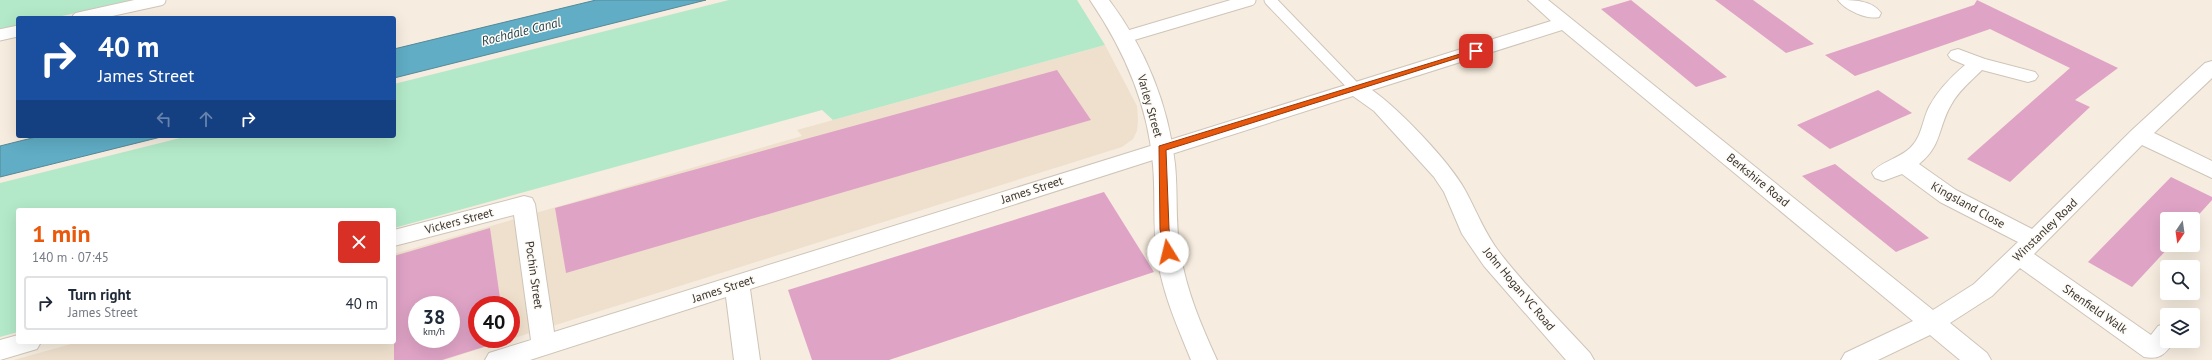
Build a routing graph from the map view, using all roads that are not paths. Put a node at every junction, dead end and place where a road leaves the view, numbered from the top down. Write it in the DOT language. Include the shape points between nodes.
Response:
graph roads {
  1 [pos="160,0"];
  2 [pos="1099,0"];
  3 [pos="1250,0"];
  4 [pos="1270,0"];
  5 [pos="1537,0"];
  6 [pos="1847,0"];
  7 [pos="1872,13"];
  8 [pos="87,16"];
  9 [pos="1566,23"];
  10 [pos="16,31"];
  11 [pos="0,35"];
  12 [pos="1125,37"];
  13 [pos="1958,55"];
  14 [pos="1978,63"];
  15 [pos="2212,67"];
  16 [pos="2028,76"];
  17 [pos="1356,89"];
  18 [pos="2138,135"];
  19 [pos="1162,148"];
  20 [pos="1904,164"];
  21 [pos="2212,170"];
  22 [pos="1883,174"];
  23 [pos="524,204"];
  24 [pos="396,237"];
  25 [pos="2026,248"];
  26 [pos="737,285"];
  27 [pos="1932,323"];
  28 [pos="2160,342"];
  29 [pos="21,344"];
  30 [pos="544,346"];
  31 [pos="0,350"];
  32 [pos="498,360"];
  33 [pos="747,360"];
  34 [pos="1204,360"];
  35 [pos="1581,360"];
  36 [pos="1854,360"];
  37 [pos="1978,360"];
  1 -- 8 [label="lane"];
  2 -- 12 [label="street, Varley Street"];
  3 -- 12 [label="lane"];
  4 -- 17 [label="lane"];
  5 -- 9 [label="street, Berkshire Road"];
  6 -- 7 [label="street"];
  9 -- 17 [label="street, James Street"];
  9 -- 27 [label="street, Berkshire Road"];
  10 -- 11 [label="lane"];
  12 -- 19 [label="street, Varley Street" via="1147,88"];
  13 -- 14 [label="street"];
  14 -- 16 [label="street"];
  14 -- 20 [label="street" via="1944,99 1925,146"];
  15 -- 18 [label="street, Winstanley Road"];
  17 -- 19 [label="street, James Street"];
  17 -- 35 [label="street, John Hogan VC Road" via="1381,106 1442,172 1454,190 1474,234 1492,260"];
  18 -- 21 [label="street"];
  18 -- 25 [label="street, Winstanley Road"];
  19 -- 26 [label="street, James Street"];
  19 -- 34 [label="street, Varley Street" via="1164,229 1170,263 1184,312"];
  20 -- 22 [label="street"];
  20 -- 25 [label="street, Kingsland Close"];
  23 -- 24 [label="street, Vickers Street"];
  23 -- 30 [label="street, Pochin Street"];
  25 -- 27 [label="street, Winstanley Road" via="1983,290"];
  25 -- 28 [label="street, Shenfield Walk" via="2153,350"];
  26 -- 30 [label="street, James Street"];
  26 -- 33 [label="street"];
  27 -- 36 [label="street, Winstanley Road"];
  27 -- 37 [label="street, Berkshire Road"];
  29 -- 31 [label="street"];
  30 -- 32 [label="street, James Street"];
}
